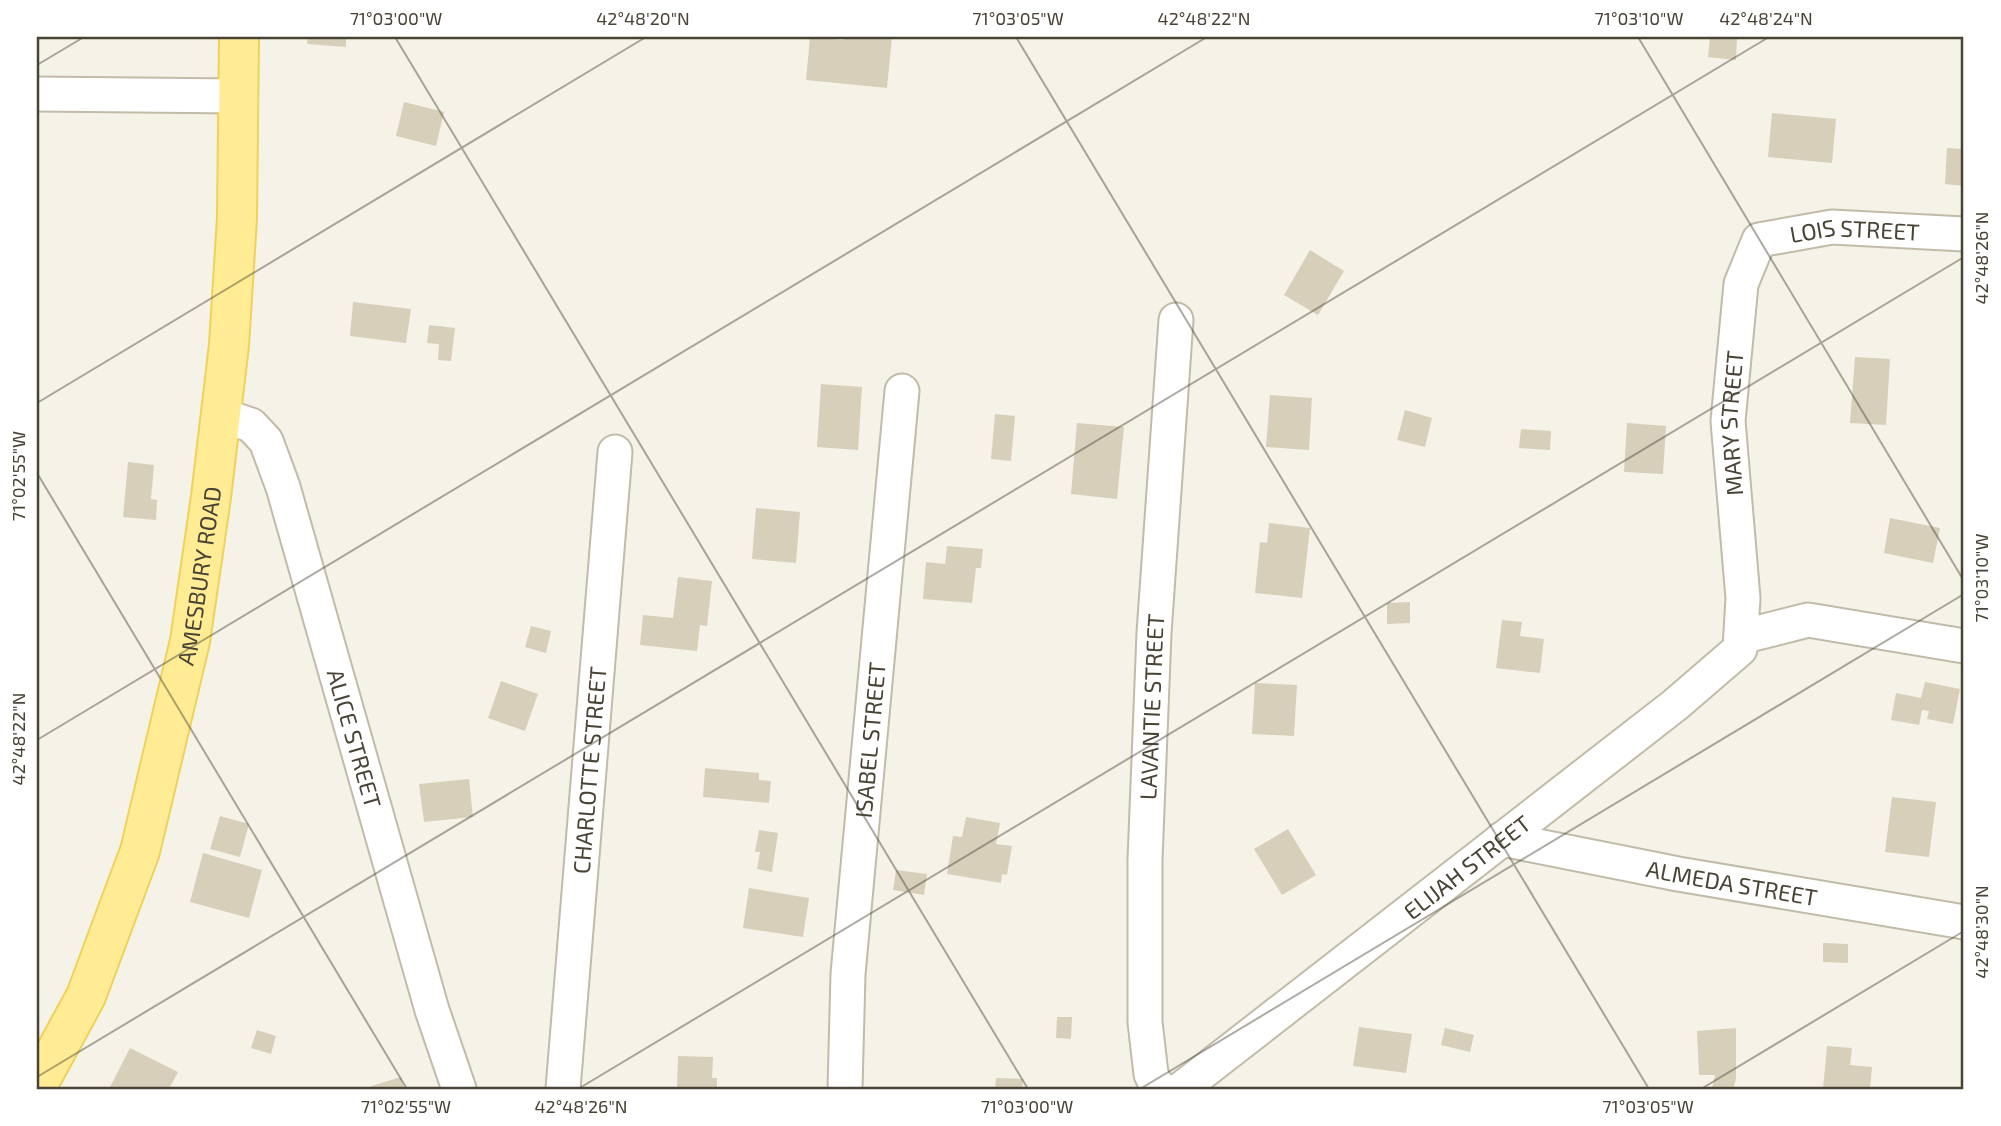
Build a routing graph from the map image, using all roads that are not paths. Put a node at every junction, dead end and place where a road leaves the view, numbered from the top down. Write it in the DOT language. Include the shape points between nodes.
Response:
graph roads {
  1 [pos="239,37"];
  2 [pos="37,94"];
  3 [pos="238,96"];
  4 [pos="1964,234"];
  5 [pos="1754,253"];
  6 [pos="1176,320"];
  7 [pos="902,391"];
  8 [pos="221,415"];
  9 [pos="615,452"];
  10 [pos="1741,637"];
  11 [pos="1964,646"];
  12 [pos="1502,839"];
  13 [pos="1964,922"];
  14 [pos="37,1086"];
  15 [pos="459,1089"];
  16 [pos="563,1089"];
  17 [pos="845,1089"];
  18 [pos="1162,1089"];
  19 [pos="1181,1089"];
  1 -- 3 [label="main road, AMESBURY ROAD"];
  2 -- 3 [label="street"];
  3 -- 8 [label="main road, AMESBURY ROAD" via="237,218"];
  4 -- 5 [label="street, LOIS STREET" via="1832,226 1759,240"];
  5 -- 10 [label="street, MARY STREET" via="1741,284 1728,421 1743,598"];
  6 -- 18 [label="street, LAVANTIE STREET" via="1144,860 1144,1022 1151,1074"];
  7 -- 17 [label="street, ISABEL STREET" via="848,974"];
  8 -- 14 [label="main road, AMESBURY ROAD" via="190,641 140,851 86,996"];
  8 -- 15 [label="street, ALICE STREET" via="251,425 266,441 283,487 432,1010"];
  9 -- 16 [label="street, CHARLOTTE STREET"];
  10 -- 11 [label="street" via="1808,620"];
  10 -- 12 [label="street, ELIJAH STREET" via="1740,649 1675,705"];
  12 -- 13 [label="street, ALMEDA STREET"];
  12 -- 19 [label="street, ELIJAH STREET"];
}
